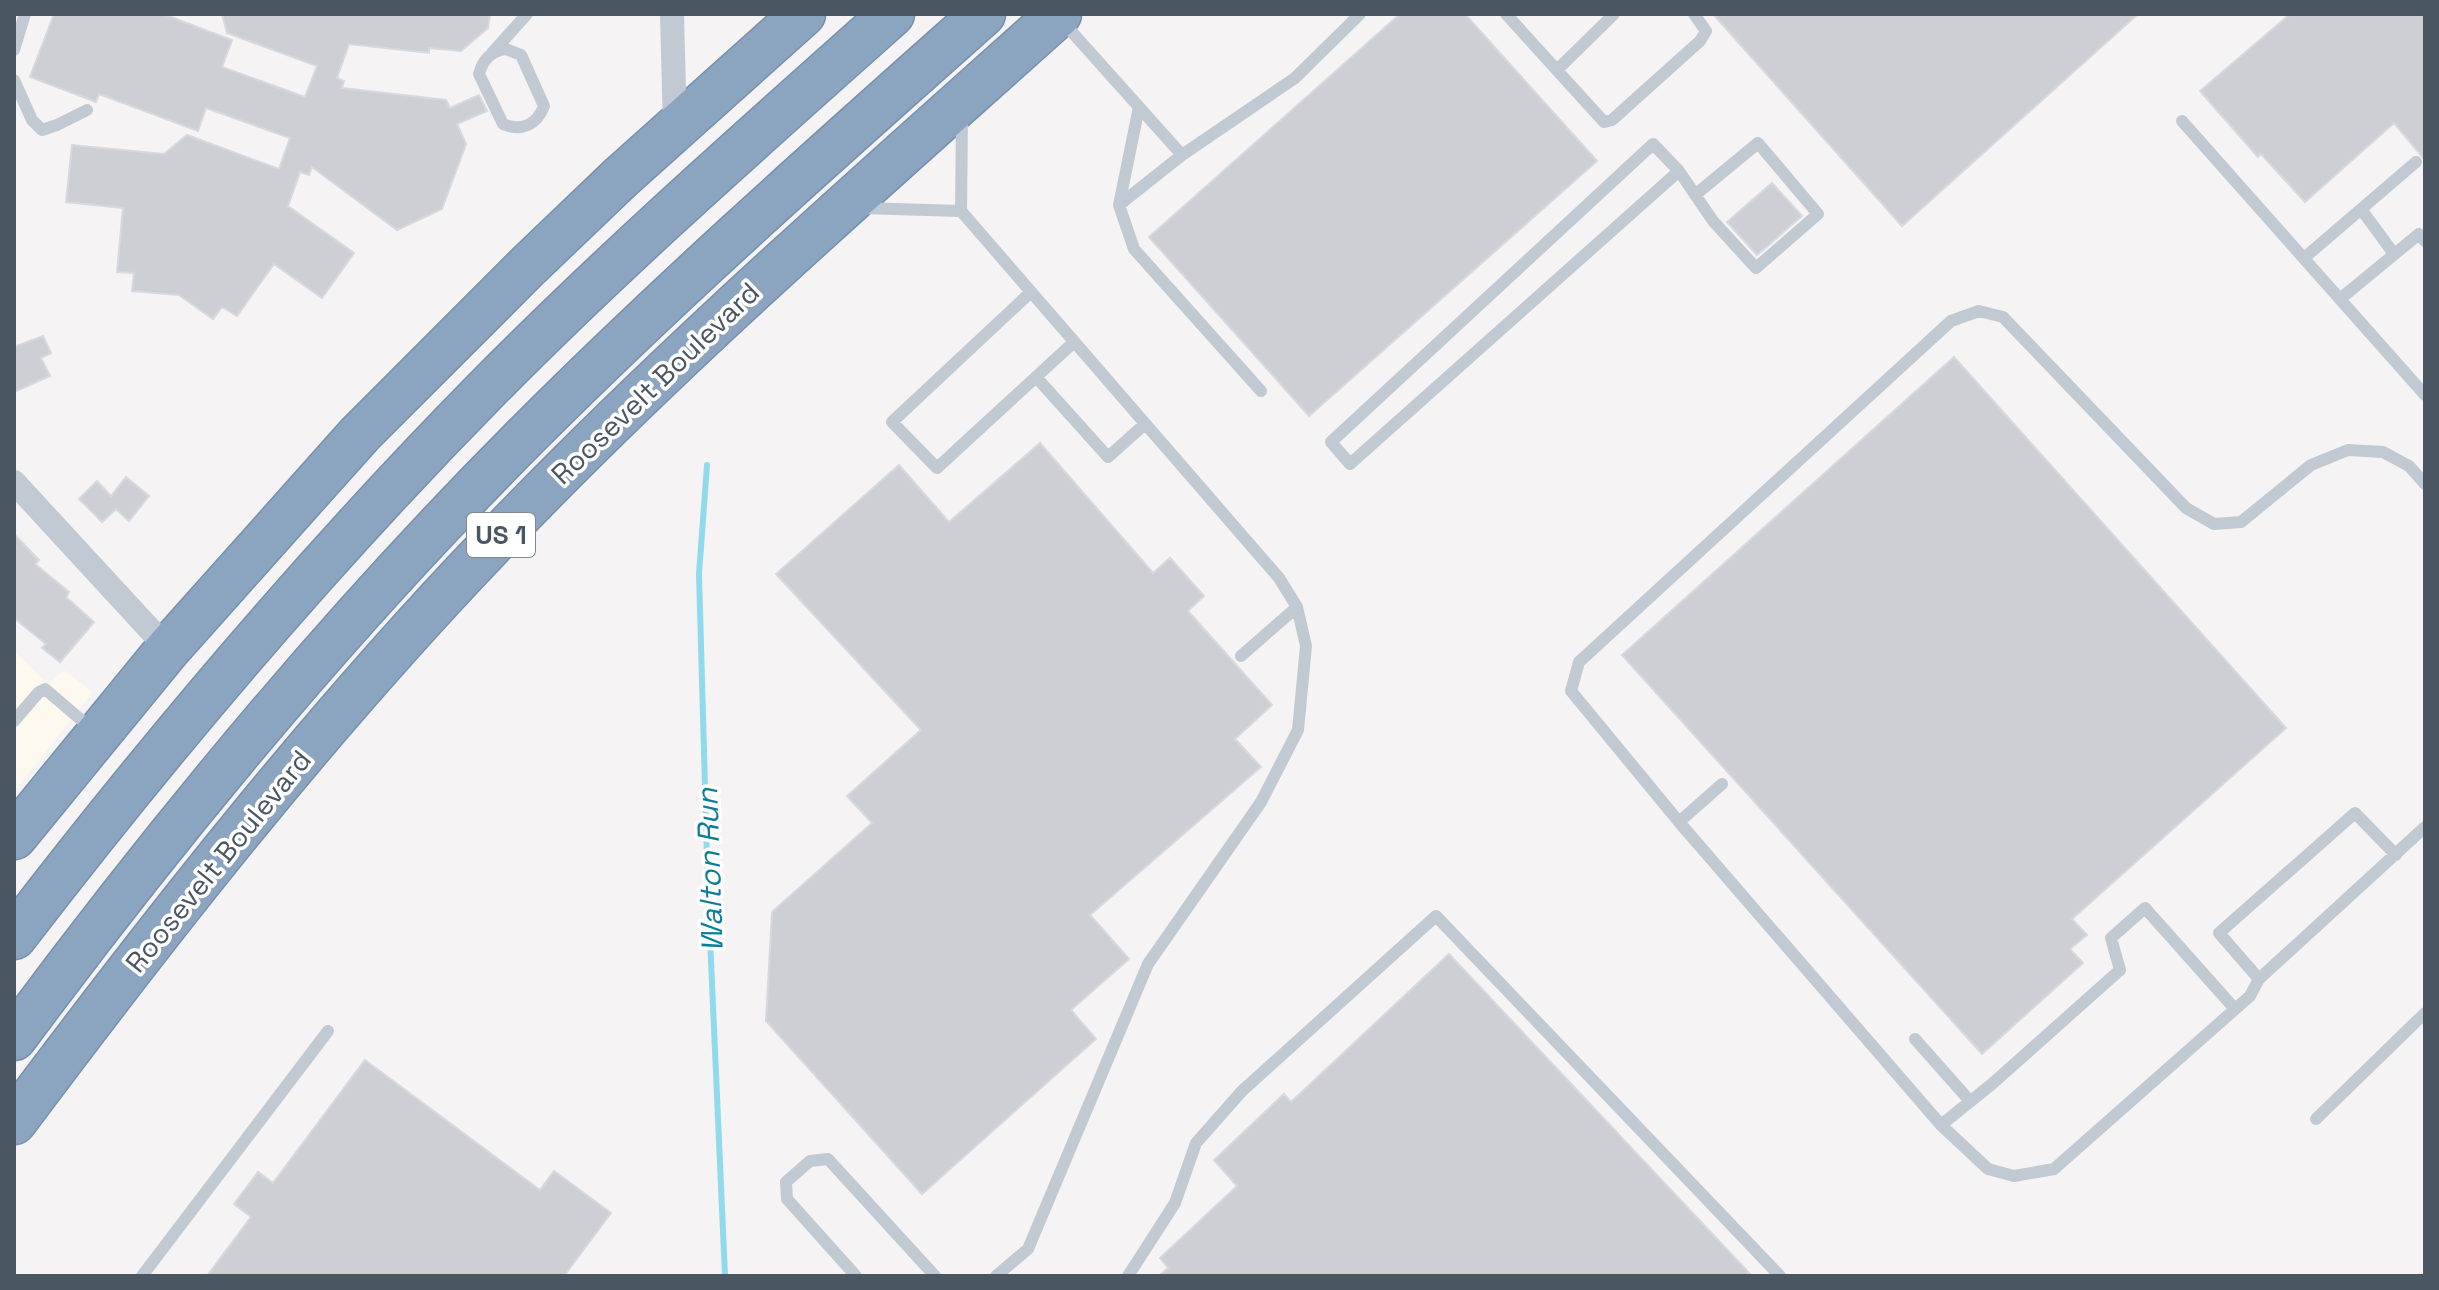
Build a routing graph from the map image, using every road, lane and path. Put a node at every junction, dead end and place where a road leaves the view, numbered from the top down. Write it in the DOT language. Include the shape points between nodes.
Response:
graph roads {
  1 [pos="25,14"];
  2 [pos="527,14"];
  3 [pos="672,14"];
  4 [pos="803,14"];
  5 [pos="892,14"];
  6 [pos="983,14"];
  7 [pos="1360,14"];
  8 [pos="1525,14"];
  9 [pos="1614,14"];
  10 [pos="1694,14"];
  11 [pos="1058,15"];
  12 [pos="1510,19"];
  13 [pos="14,50"];
  14 [pos="492,53"];
  15 [pos="1557,70"];
  16 [pos="14,80"];
  17 [pos="962,101"];
  18 [pos="1139,107"];
  19 [pos="87,110"];
  20 [pos="2182,121"];
  21 [pos="675,129"];
  22 [pos="1182,155"];
  23 [pos="2416,162"];
  24 [pos="1679,171"];
  25 [pos="1695,195"];
  26 [pos="1119,205"];
  27 [pos="844,207"];
  28 [pos="2361,209"];
  29 [pos="961,211"];
  30 [pos="2425,241"];
  31 [pos="2394,254"];
  32 [pos="2304,258"];
  33 [pos="1031,292"];
  34 [pos="2340,299"];
  35 [pos="1074,342"];
  36 [pos="1036,377"];
  37 [pos="1261,391"];
  38 [pos="2425,395"];
  39 [pos="1145,424"];
  40 [pos="14,482"];
  41 [pos="2425,484"];
  42 [pos="326,561"];
  43 [pos="371,601"];
  44 [pos="1297,607"];
  45 [pos="168,649"];
  46 [pos="1241,656"];
  47 [pos="14,721"];
  48 [pos="93,742"];
  49 [pos="1722,784"];
  50 [pos="258,807"];
  51 [pos="1679,822"];
  52 [pos="2425,827"];
  53 [pos="17,829"];
  54 [pos="2396,855"];
  55 [pos="14,937"];
  56 [pos="2259,979"];
  57 [pos="2235,1009"];
  58 [pos="2425,1013"];
  59 [pos="328,1031"];
  60 [pos="14,1038"];
  61 [pos="1915,1039"];
  62 [pos="1969,1100"];
  63 [pos="2316,1119"];
  64 [pos="14,1122"];
  65 [pos="1941,1125"];
  66 [pos="142,1276"];
  67 [pos="856,1276"];
  68 [pos="935,1276"];
  69 [pos="996,1276"];
  70 [pos="1128,1276"];
  71 [pos="1780,1276"];
  1 -- 13 [label="lane"];
  2 -- 14 [label="lane"];
  3 -- 21 [label="street"];
  4 -- 21 [label="highway"];
  5 -- 42 [label="highway" via="570,307"];
  6 -- 43 [label="highway, Roosevelt Boulevard / US 1" via="612,351"];
  7 -- 22 [label="lane" via="1295,78"];
  8 -- 12 [label="lane"];
  9 -- 15 [label="lane"];
  10 -- 15 [label="lane" via="1706,31 1700,41 1612,120 1598,117"];
  11 -- 17 [label="highway, Roosevelt Boulevard / US 1"];
  11 -- 18 [label="lane"];
  12 -- 15 [label="lane"];
  14 -- 14 [label="lane" via="479,74 503,124 528,126 544,106 521,55 506,49"];
  16 -- 19 [label="lane" via="42,130"];
  17 -- 27 [label="highway, Roosevelt Boulevard / US 1"];
  17 -- 29 [label="lane"];
  18 -- 22 [label="lane"];
  18 -- 26 [label="lane"];
  20 -- 32 [label="lane"];
  21 -- 45 [label="highway" via="432,360"];
  22 -- 26 [label="lane"];
  23 -- 28 [label="lane"];
  24 -- 24 [label="lane" via="1653,144 1331,442 1350,464"];
  24 -- 25 [label="lane"];
  25 -- 25 [label="lane" via="1758,143 1818,214 1756,268"];
  26 -- 37 [label="lane" via="1134,249"];
  27 -- 29 [label="lane"];
  27 -- 50 [label="highway, Roosevelt Boulevard / US 1" via="736,303 554,480 418,624"];
  28 -- 31 [label="lane"];
  28 -- 32 [label="lane"];
  29 -- 33 [label="lane"];
  30 -- 31 [label="lane" via="2419,234"];
  31 -- 34 [label="lane"];
  32 -- 34 [label="lane"];
  33 -- 35 [label="lane"];
  33 -- 36 [label="lane" via="892,422 937,468"];
  34 -- 38 [label="lane"];
  35 -- 36 [label="lane"];
  35 -- 39 [label="lane"];
  36 -- 39 [label="lane" via="1108,457"];
  39 -- 44 [label="lane" via="1279,578"];
  40 -- 45 [label="street"];
  41 -- 51 [label="lane" via="2409,466 2383,452 2348,450 2311,465 2241,522 2214,524 2186,508 2003,317 1979,311 1951,321 1579,662 1571,691"];
  42 -- 48 [label="highway"];
  42 -- 55 [label="highway" via="172,736"];
  43 -- 50 [label="highway"];
  43 -- 60 [label="highway, Roosevelt Boulevard / US 1" via="173,831"];
  44 -- 46 [label="lane"];
  44 -- 69 [label="lane" via="1306,646 1298,730 1261,802 1148,964 1028,1249"];
  45 -- 48 [label="highway"];
  47 -- 48 [label="lane" via="45,689"];
  48 -- 53 [label="highway"];
  49 -- 51 [label="lane"];
  50 -- 64 [label="highway, Roosevelt Boulevard / US 1"];
  51 -- 65 [label="lane"];
  52 -- 54 [label="lane"];
  54 -- 56 [label="lane"];
  54 -- 56 [label="lane" via="2355,813 2219,933"];
  56 -- 57 [label="lane"];
  57 -- 62 [label="lane" via="2145,908 2111,938 2120,970"];
  57 -- 65 [label="lane" via="2054,1169 2014,1176 1988,1169"];
  58 -- 63 [label="lane"];
  59 -- 66 [label="lane"];
  61 -- 62 [label="lane"];
  62 -- 65 [label="lane"];
  67 -- 68 [label="lane" via="787,1199 786,1182 810,1161 828,1159"];
  70 -- 71 [label="lane" via="1175,1203 1196,1143 1242,1091 1436,916"];
}
